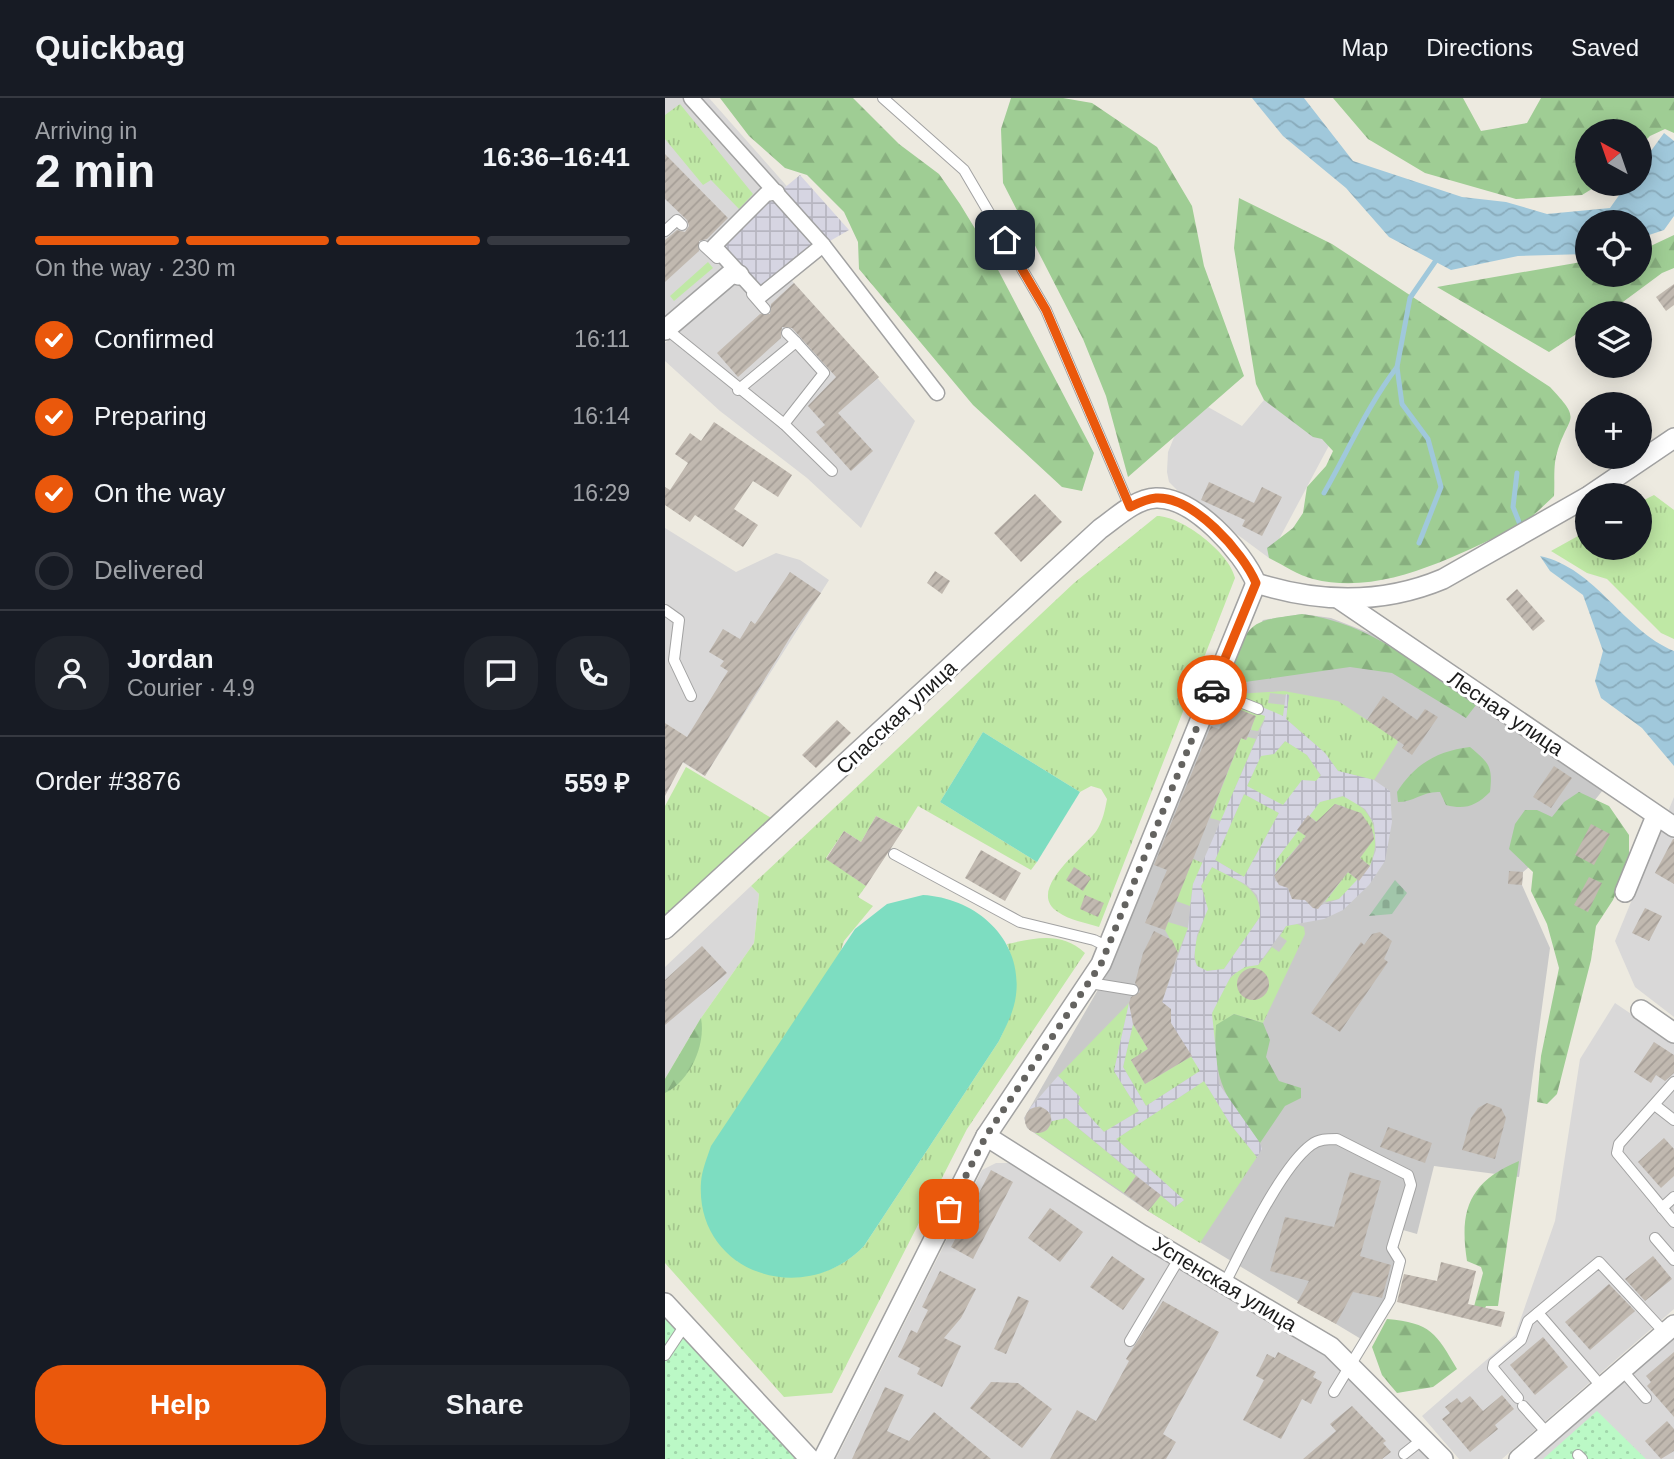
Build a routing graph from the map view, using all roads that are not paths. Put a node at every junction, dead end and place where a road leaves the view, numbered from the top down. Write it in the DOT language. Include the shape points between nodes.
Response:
graph roads {
  1 [pos="691,98"];
  2 [pos="883,98"];
  3 [pos="777,192"];
  4 [pos="682,225"];
  5 [pos="665,231"];
  6 [pos="823,245"];
  7 [pos="704,246"];
  8 [pos="736,274"];
  9 [pos="765,309"];
  10 [pos="665,329"];
  11 [pos="787,332"];
  12 [pos="796,342"];
  13 [pos="739,390"];
  14 [pos="937,393"];
  15 [pos="784,424"];
  16 [pos="1674,438"];
  17 [pos="832,471"];
  18 [pos="1608,483"];
  19 [pos="1575,504"];
  20 [pos="1130,507"];
  21 [pos="1256,583"];
  22 [pos="1338,599"];
  23 [pos="665,610"];
  24 [pos="1212,691"];
  25 [pos="691,696"];
  26 [pos="1258,709"];
  27 [pos="1656,816"];
  28 [pos="1674,827"];
  29 [pos="894,855"];
  30 [pos="1625,892"];
  31 [pos="665,929"];
  32 [pos="1108,947"];
  33 [pos="1090,983"];
  34 [pos="1133,990"];
  35 [pos="1641,1010"];
  36 [pos="1674,1033"];
  37 [pos="1674,1082"];
  38 [pos="1656,1106"];
  39 [pos="1674,1120"];
  40 [pos="986,1136"];
  41 [pos="1674,1197"];
  42 [pos="1662,1208"];
  43 [pos="1674,1222"];
  44 [pos="1655,1238"];
  45 [pos="1180,1257"];
  46 [pos="1674,1260"];
  47 [pos="1225,1283"];
  48 [pos="665,1303"];
  49 [pos="1538,1313"];
  50 [pos="685,1325"];
  51 [pos="1670,1329"];
  52 [pos="1130,1341"];
  53 [pos="665,1355"];
  54 [pos="1351,1366"];
  55 [pos="1622,1370"];
  56 [pos="1602,1387"];
  57 [pos="1334,1392"];
  58 [pos="1646,1398"];
  59 [pos="1548,1434"];
  60 [pos="1423,1439"];
  61 [pos="1404,1454"];
  62 [pos="810,1459"];
  63 [pos="824,1459"];
  64 [pos="1443,1459"];
  65 [pos="1519,1459"];
  1 -- 3 [label="street"];
  2 -- 20 [label="lane" via="964,170 1046,310"];
  3 -- 6 [label="street"];
  3 -- 8 [label="street" via="766,194 714,246"];
  4 -- 5 [label="lane" via="677,220"];
  6 -- 8 [label="street" via="760,296"];
  6 -- 14 [label="street"];
  7 -- 8 [label="lane"];
  8 -- 9 [label="lane"];
  8 -- 10 [label="street"];
  10 -- 13 [label="lane"];
  11 -- 12 [label="lane"];
  12 -- 13 [label="lane"];
  12 -- 15 [label="lane" via="824,373"];
  13 -- 15 [label="lane"];
  15 -- 17 [label="lane"];
  16 -- 18 [label="street"];
  19 -- 22 [label="street" via="1419,589 1366,600"];
  20 -- 21 [label="street" via="1156,498 1186,509 1237,551"];
  20 -- 31 [label="street, Спасская улица" via="1100,529"];
  21 -- 22 [label="street" via="1282,592"];
  21 -- 24 [label="street"];
  22 -- 27 [label="street, Лесная улица"];
  23 -- 25 [label="lane" via="678,620 674,660"];
  24 -- 26 [label="lane"];
  24 -- 32 [label="street"];
  27 -- 28 [label="street, Лесная улица"];
  27 -- 30 [label="street"];
  29 -- 32 [label="lane" via="1020,922"];
  32 -- 33 [label="street"];
  33 -- 34 [label="lane"];
  33 -- 40 [label="street"];
  35 -- 36 [label="street"];
  37 -- 38 [label="lane"];
  38 -- 39 [label="lane"];
  38 -- 42 [label="lane" via="1619,1144 1617,1153"];
  40 -- 45 [label="street, Успенская улица"];
  40 -- 63 [label="street"];
  41 -- 42 [label="lane"];
  42 -- 43 [label="lane"];
  44 -- 46 [label="lane"];
  45 -- 47 [label="street, Успенская улица"];
  45 -- 52 [label="lane"];
  47 -- 54 [label="street, Успенская улица" via="1331,1347"];
  47 -- 54 [label="lane" via="1292,1164 1311,1145 1337,1139 1399,1168 1411,1185 1392,1248 1400,1261 1389,1300"];
  48 -- 50 [label="street"];
  49 -- 51 [label="lane" via="1599,1262"];
  49 -- 56 [label="lane"];
  49 -- 59 [label="lane" via="1528,1321 1521,1340 1493,1368"];
  50 -- 53 [label="lane"];
  50 -- 62 [label="street"];
  51 -- 55 [label="street"];
  54 -- 57 [label="lane"];
  54 -- 60 [label="street, Успенская улица"];
  55 -- 56 [label="street"];
  55 -- 58 [label="lane"];
  56 -- 59 [label="street"];
  59 -- 65 [label="street"];
  60 -- 61 [label="lane"];
  60 -- 64 [label="street, Успенская улица"];
}
